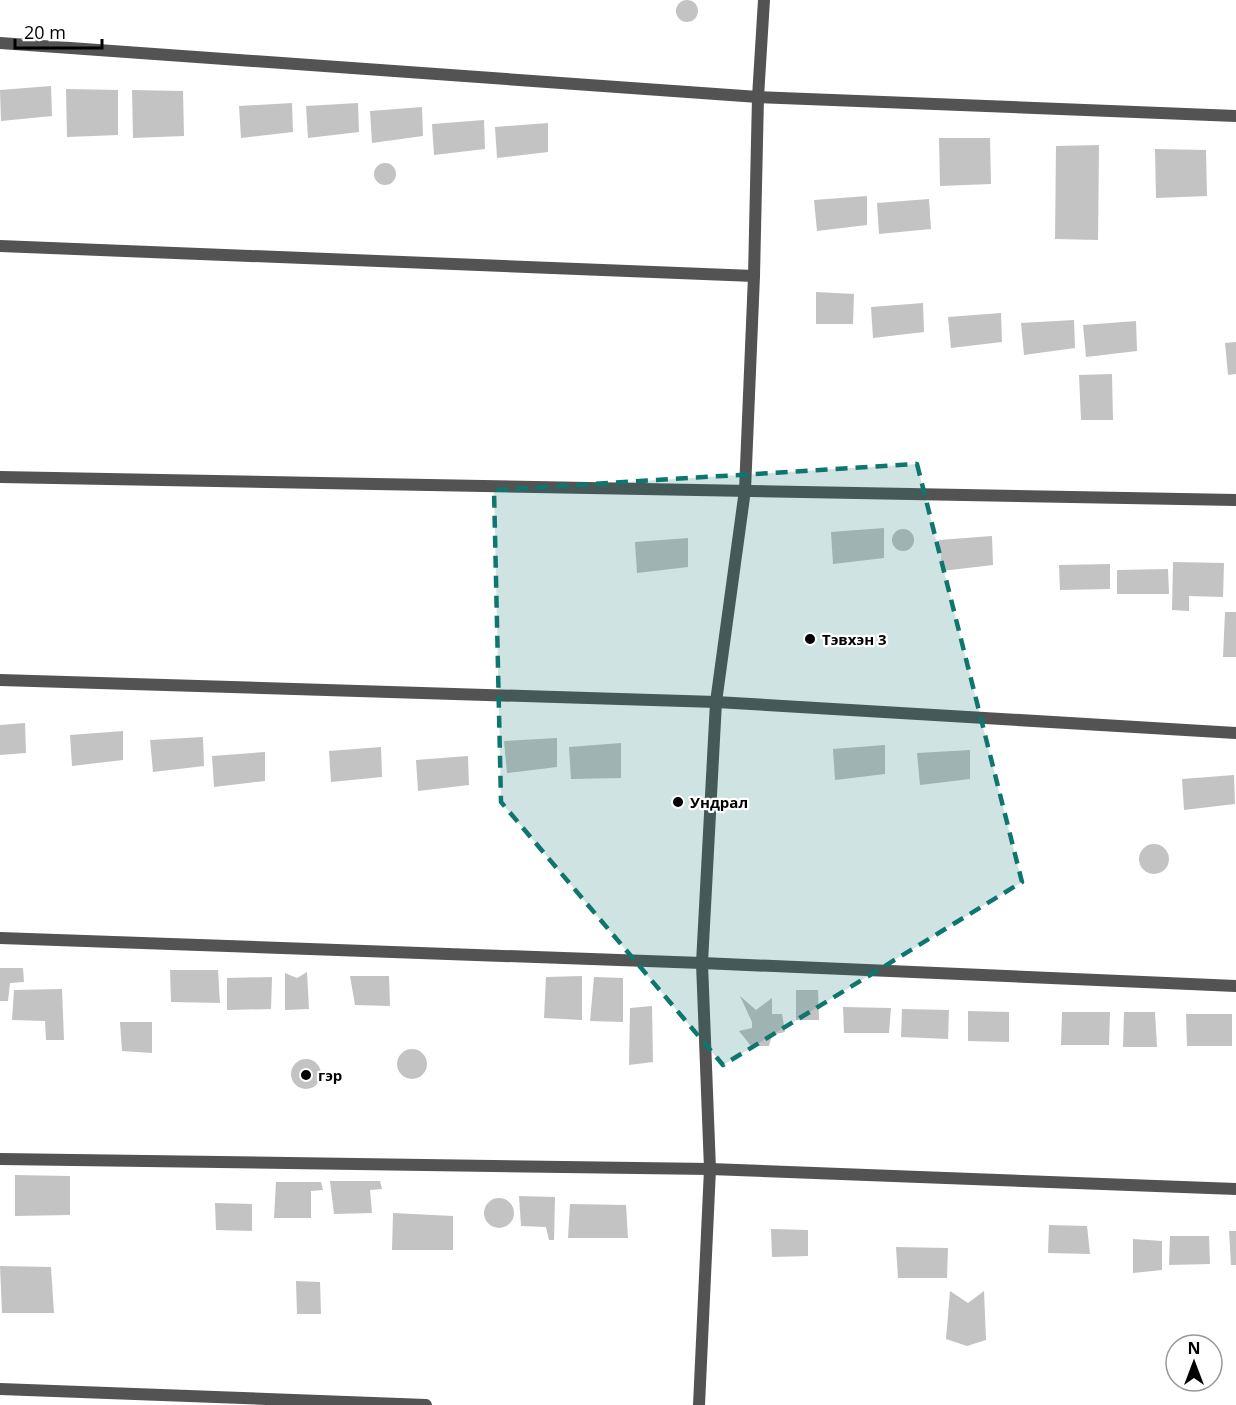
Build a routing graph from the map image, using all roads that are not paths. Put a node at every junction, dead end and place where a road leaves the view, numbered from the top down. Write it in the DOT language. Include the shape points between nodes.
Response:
graph roads {
  1 [pos="764,0"];
  2 [pos="0,43"];
  3 [pos="758,97"];
  4 [pos="1236,116"];
  5 [pos="0,246"];
  6 [pos="754,276"];
  7 [pos="0,477"];
  8 [pos="745,490"];
  9 [pos="1236,500"];
  10 [pos="0,680"];
  11 [pos="716,702"];
  12 [pos="1236,733"];
  13 [pos="0,938"];
  14 [pos="702,963"];
  15 [pos="1236,986"];
  16 [pos="0,1159"];
  17 [pos="711,1168"];
  18 [pos="1236,1188"];
  19 [pos="0,1389"];
  20 [pos="426,1405"];
  21 [pos="699,1405"];
  1 -- 3 [label="street"];
  2 -- 3 [label="street"];
  3 -- 4 [label="street"];
  3 -- 6 [label="street"];
  5 -- 6 [label="street"];
  6 -- 8 [label="street"];
  7 -- 8 [label="street"];
  8 -- 9 [label="street"];
  8 -- 11 [label="street"];
  10 -- 11 [label="street"];
  11 -- 12 [label="street"];
  11 -- 14 [label="street"];
  13 -- 14 [label="street"];
  14 -- 15 [label="street"];
  14 -- 17 [label="street"];
  16 -- 17 [label="street"];
  17 -- 18 [label="street"];
  17 -- 21 [label="street"];
  19 -- 20 [label="street"];
}
